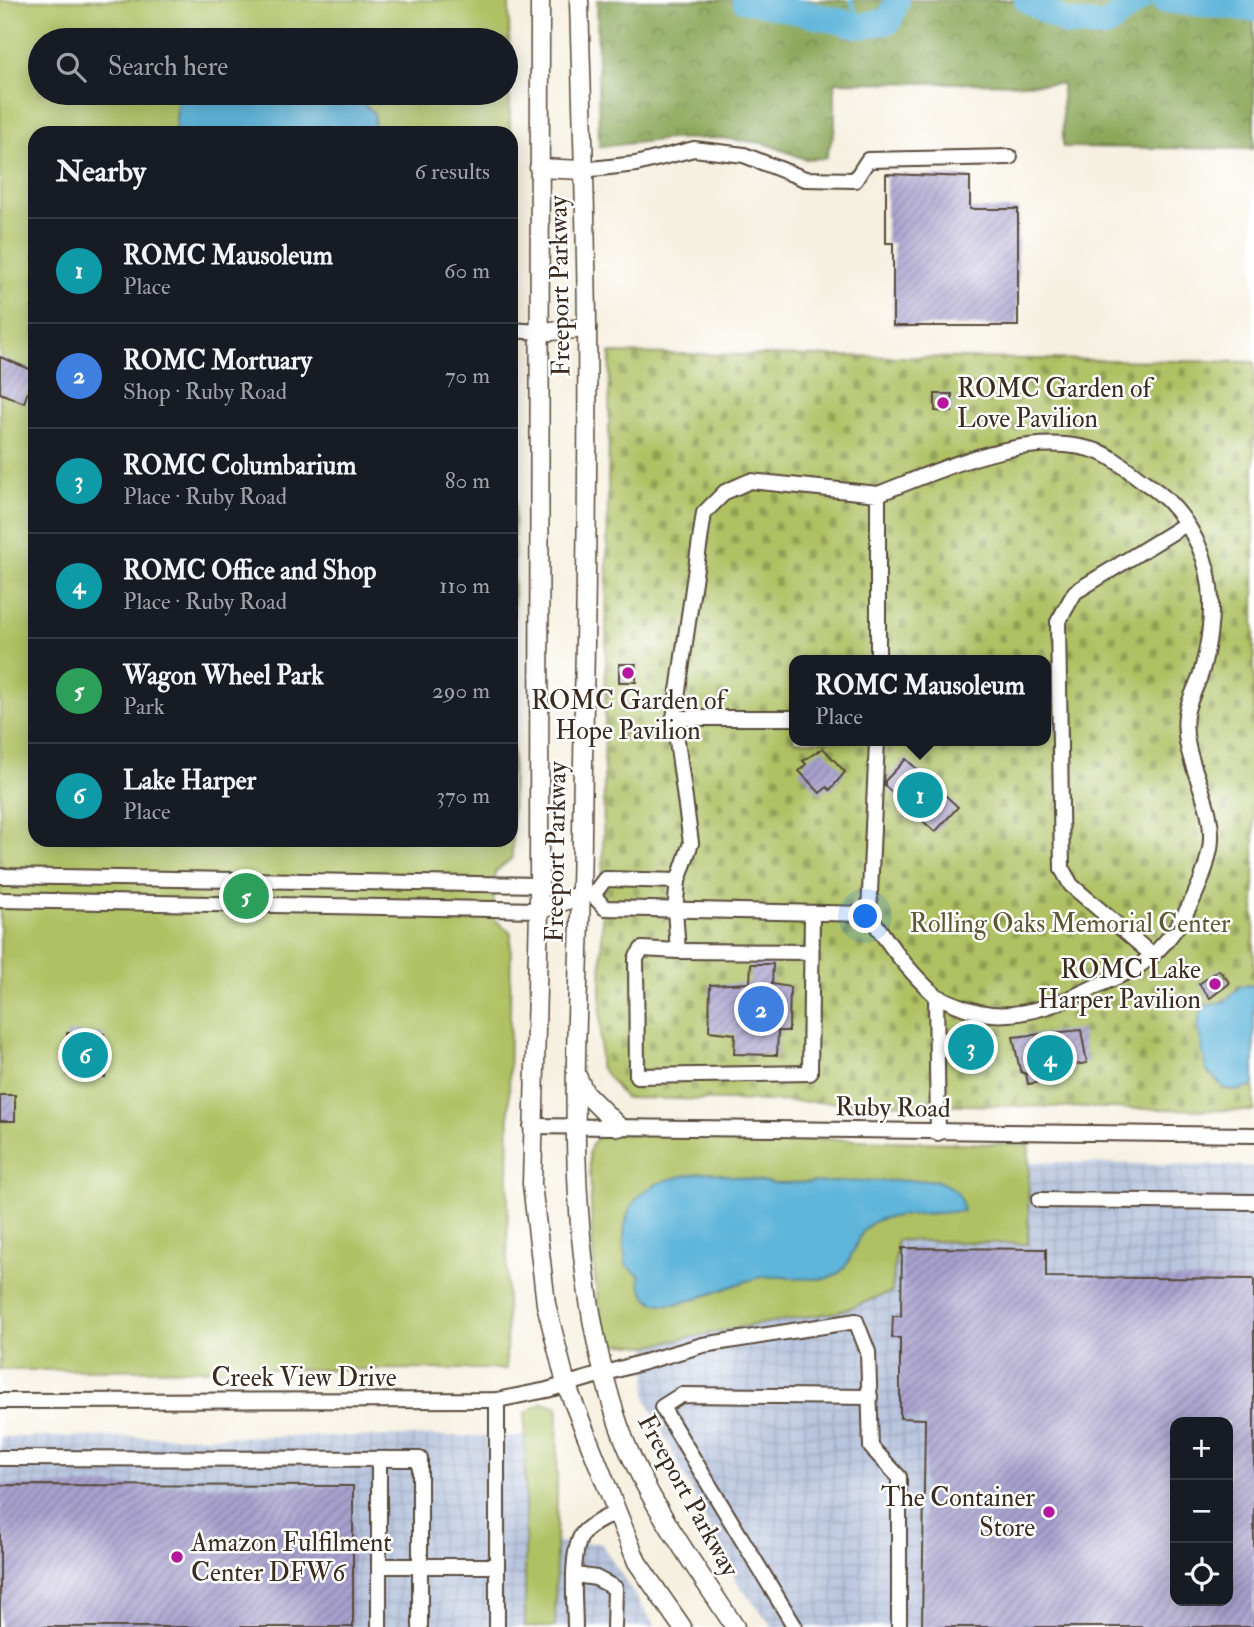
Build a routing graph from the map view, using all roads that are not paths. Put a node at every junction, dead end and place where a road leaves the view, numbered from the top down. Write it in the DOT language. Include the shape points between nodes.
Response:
graph roads {
  1 [pos="540,0"];
  2 [pos="579,0"];
  3 [pos="1010,157"];
  4 [pos="540,167"];
  5 [pos="583,170"];
  6 [pos="587,328"];
  7 [pos="518,330"];
  8 [pos="539,332"];
  9 [pos="878,494"];
  10 [pos="1186,524"];
  11 [pos="878,655"];
  12 [pos="674,718"];
  13 [pos="789,718"];
  14 [pos="1052,719"];
  15 [pos="877,746"];
  16 [pos="0,876"];
  17 [pos="678,881"];
  18 [pos="540,884"];
  19 [pos="587,895"];
  20 [pos="0,900"];
  21 [pos="540,910"];
  22 [pos="676,910"];
  23 [pos="812,913"];
  24 [pos="869,914"];
  25 [pos="678,951"];
  26 [pos="811,952"];
  27 [pos="1150,954"];
  28 [pos="936,996"];
  29 [pos="576,1074"];
  30 [pos="531,1126"];
  31 [pos="575,1126"];
  32 [pos="619,1127"];
  33 [pos="938,1133"];
  34 [pos="1254,1135"];
  35 [pos="1039,1200"];
  36 [pos="1254,1202"];
  37 [pos="603,1372"];
  38 [pos="566,1384"];
  39 [pos="870,1397"];
  40 [pos="498,1400"];
  41 [pos="0,1401"];
  42 [pos="0,1458"];
  43 [pos="379,1459"];
  44 [pos="617,1512"];
  45 [pos="379,1566"];
  46 [pos="420,1566"];
  47 [pos="497,1566"];
  48 [pos="576,1575"];
  49 [pos="379,1627"];
  50 [pos="420,1627"];
  51 [pos="497,1627"];
  52 [pos="575,1627"];
  53 [pos="614,1627"];
  54 [pos="682,1627"];
  55 [pos="735,1627"];
  56 [pos="795,1627"];
  57 [pos="900,1627"];
  1 -- 4 [label="main road, Freeport Parkway"];
  2 -- 5 [label="main road, Freeport Parkway"];
  3 -- 5 [label="street" via="868,160 855,180 805,179 744,155 694,149 636,164"];
  4 -- 5 [label="main road"];
  4 -- 8 [label="main road, Freeport Parkway"];
  5 -- 6 [label="main road, Freeport Parkway"];
  6 -- 8 [label="main road"];
  6 -- 19 [label="main road, Freeport Parkway"];
  7 -- 8 [label="street"];
  8 -- 18 [label="main road, Freeport Parkway"];
  9 -- 10 [label="street" via="1012,447 1060,446 1102,453 1163,495"];
  9 -- 11 [label="street"];
  9 -- 12 [label="street" via="750,481 725,492 704,513"];
  10 -- 14 [label="street" via="1075,592 1058,622"];
  10 -- 27 [label="street" via="1198,539 1210,585 1210,627 1202,670 1186,715 1189,745 1206,800 1210,847 1188,909"];
  12 -- 13 [label="street"];
  12 -- 17 [label="street" via="691,843"];
  14 -- 27 [label="street" via="1062,869 1072,884"];
  15 -- 24 [label="street"];
  16 -- 18 [label="street"];
  17 -- 19 [label="street" via="605,879"];
  17 -- 22 [label="street"];
  18 -- 19 [label="main road"];
  18 -- 21 [label="main road, Freeport Parkway"];
  19 -- 21 [label="main road"];
  19 -- 22 [label="street" via="605,908"];
  19 -- 29 [label="main road, Freeport Parkway"];
  20 -- 21 [label="street"];
  21 -- 30 [label="main road, Freeport Parkway"];
  22 -- 23 [label="street"];
  22 -- 25 [label="street"];
  23 -- 24 [label="street"];
  23 -- 26 [label="street"];
  24 -- 28 [label="street" via="911,973"];
  25 -- 26 [label="street"];
  25 -- 26 [label="street" via="642,949 636,958 637,1076 810,1073"];
  27 -- 28 [label="street" via="1140,964 1065,1002 1012,1014 972,1011"];
  28 -- 33 [label="street"];
  29 -- 31 [label="main road, Freeport Parkway"];
  29 -- 32 [label="main road" via="585,1093"];
  30 -- 31 [label="street, Ruby Road"];
  30 -- 38 [label="main road, Freeport Parkway" via="537,1240"];
  31 -- 32 [label="street, Ruby Road"];
  31 -- 37 [label="main road, Freeport Parkway" via="589,1301"];
  32 -- 33 [label="street, Ruby Road"];
  33 -- 34 [label="street, Ruby Road"];
  35 -- 36 [label="street"];
  37 -- 38 [label="street, Creek View Drive"];
  37 -- 39 [label="street, Creek View Drive" via="703,1345 856,1321 868,1352"];
  37 -- 55 [label="main road, Freeport Parkway" via="636,1465"];
  38 -- 40 [label="street, Creek View Drive"];
  38 -- 44 [label="main road, Freeport Parkway"];
  39 -- 56 [label="street" via="681,1395 662,1407"];
  39 -- 57 [label="street" via="871,1447 900,1477"];
  40 -- 41 [label="street, Creek View Drive"];
  40 -- 47 [label="street"];
  42 -- 43 [label="street"];
  43 -- 45 [label="street"];
  43 -- 46 [label="street" via="420,1459"];
  44 -- 48 [label="street" via="584,1531"];
  44 -- 54 [label="main road, Freeport Parkway" via="637,1562"];
  45 -- 46 [label="street"];
  45 -- 49 [label="street"];
  46 -- 47 [label="street"];
  46 -- 50 [label="street"];
  47 -- 51 [label="street"];
  48 -- 52 [label="street"];
  48 -- 53 [label="street" via="615,1588"];
}
